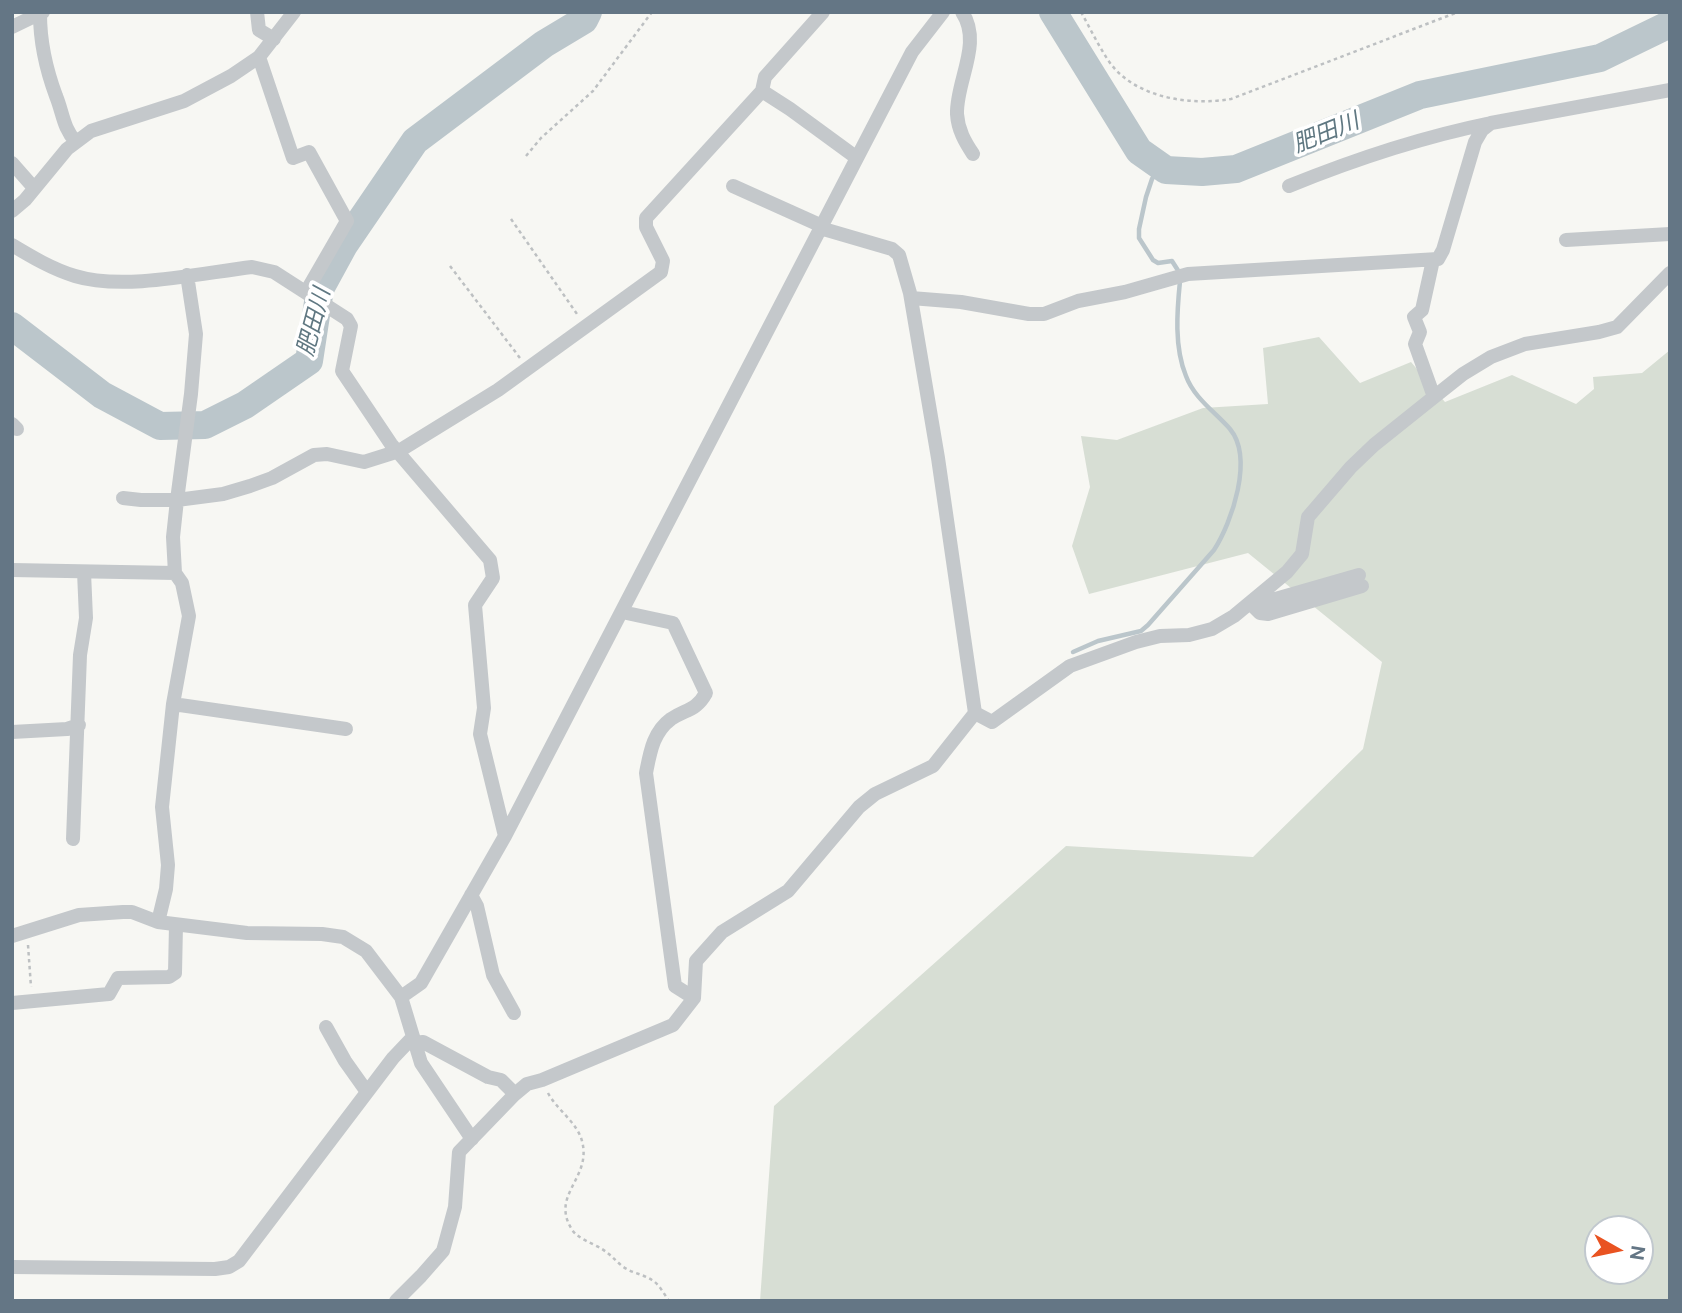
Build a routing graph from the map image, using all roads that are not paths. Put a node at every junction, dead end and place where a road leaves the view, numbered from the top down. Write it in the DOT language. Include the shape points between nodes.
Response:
graph roads {
  1 [pos="257,12"];
  2 [pos="294,12"];
  3 [pos="823,12"];
  4 [pos="943,12"];
  5 [pos="962,12"];
  6 [pos="41,13"];
  7 [pos="12,27"];
  8 [pos="274,39"];
  9 [pos="259,57"];
  10 [pos="1670,90"];
  11 [pos="762,91"];
  12 [pos="1491,123"];
  13 [pos="76,142"];
  14 [pos="973,154"];
  15 [pos="857,158"];
  16 [pos="12,163"];
  17 [pos="733,186"];
  18 [pos="1289,186"];
  19 [pos="34,188"];
  20 [pos="12,211"];
  21 [pos="821,227"];
  22 [pos="1670,234"];
  23 [pos="1566,240"];
  24 [pos="12,244"];
  25 [pos="1433,260"];
  26 [pos="1670,273"];
  27 [pos="187,275"];
  28 [pos="306,293"];
  29 [pos="910,293"];
  30 [pos="1434,397"];
  31 [pos="399,451"];
  32 [pos="123,498"];
  33 [pos="177,499"];
  34 [pos="12,570"];
  35 [pos="84,572"];
  36 [pos="175,573"];
  37 [pos="1360,580"];
  38 [pos="1254,601"];
  39 [pos="622,612"];
  40 [pos="173,704"];
  41 [pos="975,713"];
  42 [pos="79,725"];
  43 [pos="346,729"];
  44 [pos="12,732"];
  45 [pos="505,836"];
  46 [pos="73,839"];
  47 [pos="471,895"];
  48 [pos="158,922"];
  49 [pos="176,925"];
  50 [pos="12,936"];
  51 [pos="401,997"];
  52 [pos="694,998"];
  53 [pos="12,1003"];
  54 [pos="514,1013"];
  55 [pos="326,1027"];
  56 [pos="413,1040"];
  57 [pos="367,1092"];
  58 [pos="514,1094"];
  59 [pos="472,1139"];
  60 [pos="12,1267"];
  61 [pos="396,1301"];
  1 -- 8 [label="street" via="259,30"];
  2 -- 8 [label="street"];
  3 -- 11 [label="street" via="765,77"];
  4 -- 15 [label="street" via="912,52"];
  5 -- 14 [label="street" via="970,45 957,116"];
  6 -- 7 [label="street"];
  6 -- 13 [label="street" via="48,78 66,131"];
  8 -- 9 [label="street"];
  9 -- 13 [label="street" via="184,101 90,131"];
  9 -- 28 [label="street" via="293,158 309,152 348,221"];
  10 -- 12 [label="street"];
  11 -- 15 [label="street"];
  11 -- 31 [label="street" via="646,218 663,261 661,272 528,369"];
  12 -- 18 [label="street" via="1381,153"];
  12 -- 25 [label="street" via="1475,142 1443,250"];
  13 -- 19 [label="street"];
  15 -- 21 [label="street"];
  16 -- 19 [label="street"];
  17 -- 21 [label="street"];
  19 -- 20 [label="street"];
  21 -- 29 [label="street" via="892,249 899,255"];
  21 -- 39 [label="street"];
  22 -- 23 [label="street"];
  24 -- 27 [label="street" via="77,276 119,282"];
  25 -- 29 [label="street" via="1188,274 1044,314 911,298"];
  25 -- 30 [label="street" via="1422,310 1414,317 1420,332 1415,344"];
  26 -- 30 [label="street" via="1617,327 1525,344 1463,374"];
  27 -- 28 [label="street" via="262,268"];
  27 -- 33 [label="street" via="196,334"];
  28 -- 31 [label="street" via="347,319 351,326 342,371"];
  29 -- 41 [label="street"];
  30 -- 38 [label="street" via="1374,445 1328,493 1308,517 1302,554"];
  31 -- 33 [label="street" via="364,462 313,455 250,486"];
  31 -- 45 [label="street" via="490,560 493,578 475,605 484,708 480,734"];
  32 -- 33 [label="street"];
  33 -- 36 [label="street"];
  34 -- 35 [label="street"];
  35 -- 36 [label="street"];
  35 -- 42 [label="street" via="86,618 80,654"];
  36 -- 40 [label="street" via="189,616"];
  37 -- 38 [label="street" via="1268,614 1260,613"];
  38 -- 41 [label="street" via="1212,629 1136,642 1070,666 992,722"];
  39 -- 45 [label="street"];
  39 -- 52 [label="street" via="673,623 706,693 699,705 670,720 652,741 646,773 675,986"];
  40 -- 43 [label="street"];
  40 -- 48 [label="street" via="162,807 168,865"];
  41 -- 52 [label="street" via="933,766 875,794 788,891 722,932 696,961"];
  42 -- 44 [label="street"];
  42 -- 46 [label="street"];
  45 -- 47 [label="street"];
  47 -- 51 [label="street" via="421,983"];
  47 -- 54 [label="street" via="493,975"];
  48 -- 49 [label="street"];
  48 -- 50 [label="street" via="132,912 90,913"];
  49 -- 51 [label="street" via="343,937 366,951"];
  49 -- 53 [label="street" via="175,973 169,976 118,978 109,994"];
  51 -- 56 [label="street"];
  52 -- 58 [label="street" via="673,1025 527,1084"];
  55 -- 57 [label="street"];
  56 -- 57 [label="street"];
  56 -- 58 [label="street" via="501,1080"];
  56 -- 59 [label="street" via="433,1082"];
  57 -- 60 [label="street" via="239,1261 229,1266"];
  58 -- 59 [label="street"];
  59 -- 61 [label="street" via="459,1152 454,1208 443,1251"];
}
